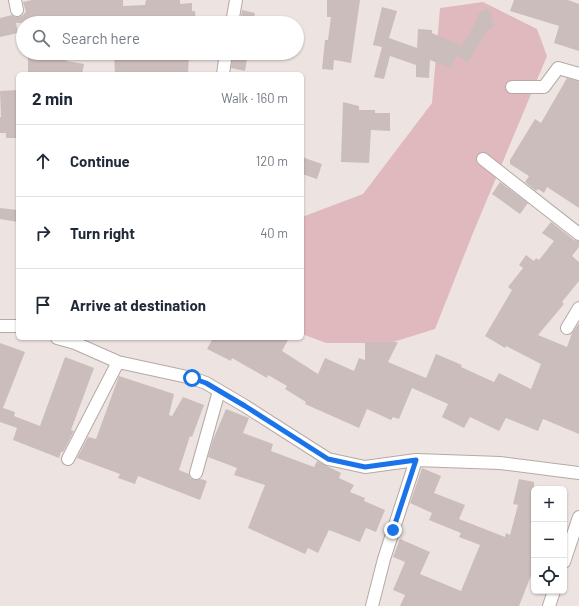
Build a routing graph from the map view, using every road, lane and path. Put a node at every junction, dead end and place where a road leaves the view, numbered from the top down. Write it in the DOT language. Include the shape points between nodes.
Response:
graph roads {
  1 [pos="236,0"];
  2 [pos="233,16"];
  3 [pos="225,60"];
  4 [pos="223,72"];
  5 [pos="579,74"];
  6 [pos="512,87"];
  7 [pos="483,159"];
  8 [pos="579,234"];
  9 [pos="579,308"];
  10 [pos="0,326"];
  11 [pos="16,326"];
  12 [pos="566,328"];
  13 [pos="64,340"];
  14 [pos="118,362"];
  15 [pos="218,391"];
  16 [pos="68,459"];
  17 [pos="416,460"];
  18 [pos="579,472"];
  19 [pos="196,473"];
  20 [pos="579,517"];
  21 [pos="565,558"];
  22 [pos="553,594"];
  23 [pos="372,606"];
  24 [pos="549,606"];
  1 -- 2 [label="street"];
  3 -- 4 [label="street"];
  5 -- 6 [label="street" via="558,68 544,88"];
  7 -- 8 [label="street"];
  9 -- 12 [label="street"];
  10 -- 11 [label="street"];
  13 -- 14 [label="street"];
  14 -- 15 [label="street" via="192,378"];
  14 -- 16 [label="street"];
  15 -- 17 [label="street" via="328,459 365,467"];
  15 -- 19 [label="street"];
  17 -- 18 [label="street" via="500,463"];
  17 -- 23 [label="street" via="384,559"];
  20 -- 21 [label="street"];
  22 -- 24 [label="street"];
}
